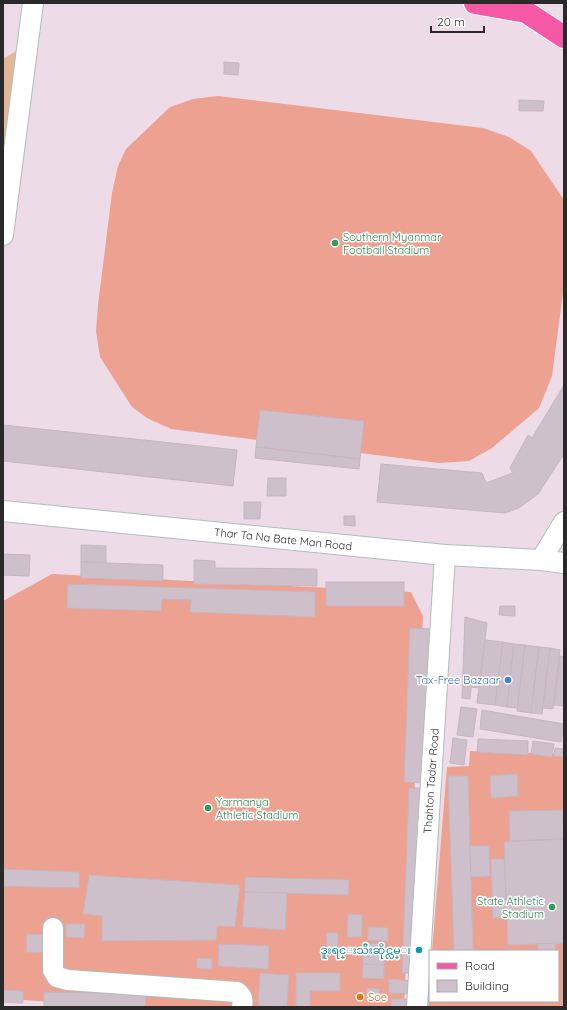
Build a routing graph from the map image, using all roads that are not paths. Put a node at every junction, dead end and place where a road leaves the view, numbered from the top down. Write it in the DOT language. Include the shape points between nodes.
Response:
graph roads {
  1 [pos="33,3"];
  2 [pos="475,3"];
  3 [pos="564,37"];
  4 [pos="3,235"];
  5 [pos="3,512"];
  6 [pos="564,522"];
  7 [pos="445,555"];
  8 [pos="541,560"];
  9 [pos="564,563"];
  10 [pos="53,928"];
  11 [pos="242,1007"];
  12 [pos="417,1007"];
  1 -- 4 [label="street"];
  2 -- 3 [label="main road" via="526,12"];
  5 -- 7 [label="street, Thar Ta Na Bate Man Road"];
  6 -- 8 [label="street"];
  7 -- 8 [label="street, Thar Ta Na Bate Man Road"];
  7 -- 12 [label="street, Thahton Tadar Road"];
  8 -- 9 [label="street, Thar Ta Na Bate Man Road"];
  10 -- 11 [label="street" via="53,970 57,977 68,980 237,992 243,999"];
}
